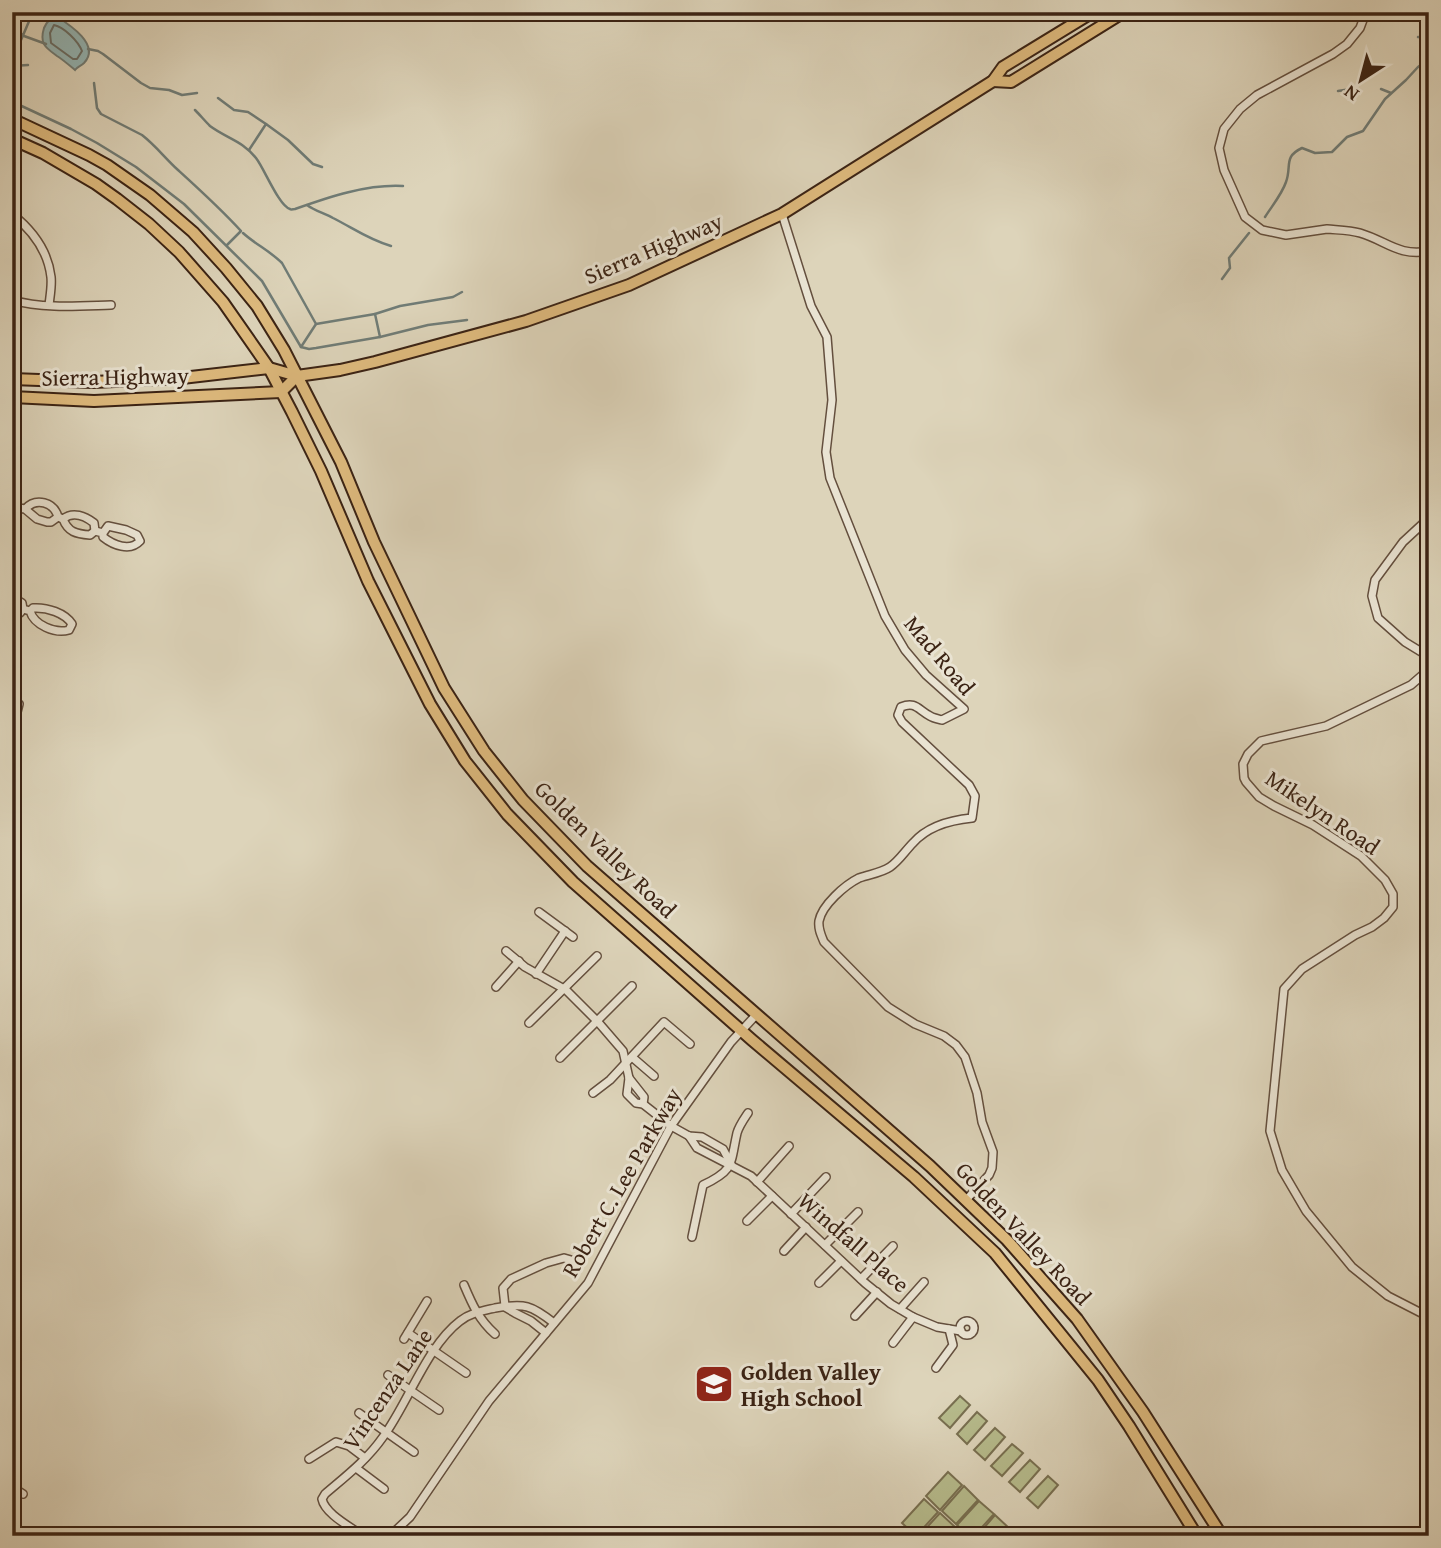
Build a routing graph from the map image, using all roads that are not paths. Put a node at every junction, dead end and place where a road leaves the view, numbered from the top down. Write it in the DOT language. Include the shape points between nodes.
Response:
graph roads {
  1 [pos="1093,12"];
  2 [pos="1124,12"];
  3 [pos="1366,12"];
  4 [pos="993,81"];
  5 [pos="12,120"];
  6 [pos="12,139"];
  7 [pos="12,214"];
  8 [pos="782,214"];
  9 [pos="1429,251"];
  10 [pos="12,300"];
  11 [pos="48,305"];
  12 [pos="111,305"];
  13 [pos="269,368"];
  14 [pos="297,376"];
  15 [pos="12,379"];
  16 [pos="281,392"];
  17 [pos="12,397"];
  18 [pos="12,508"];
  19 [pos="25,509"];
  20 [pos="61,518"];
  21 [pos="1429,518"];
  22 [pos="99,532"];
  23 [pos="12,597"];
  24 [pos="27,610"];
  25 [pos="12,614"];
  26 [pos="1429,660"];
  27 [pos="1429,666"];
  28 [pos="12,699"];
  29 [pos="12,715"];
  30 [pos="539,912"];
  31 [pos="565,932"];
  32 [pos="573,937"];
  33 [pos="506,951"];
  34 [pos="597,956"];
  35 [pos="519,961"];
  36 [pos="536,974"];
  37 [pos="496,986"];
  38 [pos="632,986"];
  39 [pos="563,989"];
  40 [pos="756,1015"];
  41 [pos="598,1022"];
  42 [pos="529,1023"];
  43 [pos="741,1030"];
  44 [pos="690,1044"];
  45 [pos="560,1058"];
  46 [pos="629,1060"];
  47 [pos="654,1076"];
  48 [pos="629,1078"];
  49 [pos="593,1093"];
  50 [pos="643,1104"];
  51 [pos="748,1113"];
  52 [pos="671,1126"];
  53 [pos="690,1136"];
  54 [pos="789,1146"];
  55 [pos="730,1164"];
  56 [pos="825,1177"];
  57 [pos="757,1182"];
  58 [pos="772,1196"];
  59 [pos="966,1200"];
  60 [pos="858,1212"];
  61 [pos="791,1213"];
  62 [pos="747,1221"];
  63 [pos="806,1227"];
  64 [pos="692,1237"];
  65 [pos="825,1245"];
  66 [pos="893,1246"];
  67 [pos="784,1251"];
  68 [pos="841,1261"];
  69 [pos="579,1262"];
  70 [pos="860,1279"];
  71 [pos="924,1282"];
  72 [pos="818,1283"];
  73 [pos="464,1285"];
  74 [pos="877,1292"];
  75 [pos="427,1301"];
  76 [pos="505,1306"];
  77 [pos="900,1309"];
  78 [pos="476,1312"];
  79 [pos="855,1316"];
  80 [pos="913,1317"];
  81 [pos="1429,1317"];
  82 [pos="554,1323"];
  83 [pos="949,1329"];
  84 [pos="961,1331"];
  85 [pos="545,1333"];
  86 [pos="495,1335"];
  87 [pos="894,1343"];
  88 [pos="433,1351"];
  89 [pos="936,1368"];
  90 [pos="466,1373"];
  91 [pos="387,1375"];
  92 [pos="411,1391"];
  93 [pos="439,1410"];
  94 [pos="359,1413"];
  95 [pos="386,1433"];
  96 [pos="414,1451"];
  97 [pos="365,1458"];
  98 [pos="309,1459"];
  99 [pos="356,1468"];
  100 [pos="12,1487"];
  101 [pos="384,1489"];
  102 [pos="23,1493"];
  103 [pos="388,1535"];
  104 [pos="363,1536"];
  105 [pos="1197,1536"];
  106 [pos="1222,1536"];
  1 -- 4 [label="main road, Sierra Highway" via="1003,68"];
  2 -- 4 [label="main road, Sierra Highway" via="1011,82"];
  3 -- 9 [label="street" via="1347,44 1240,109 1224,129 1219,148 1224,170 1245,217 1262,230 1286,235 1333,229 1360,233 1405,253"];
  4 -- 8 [label="main road, Sierra Highway"];
  5 -- 14 [label="main road, Golden Valley Road" via="107,165 193,232 257,306"];
  6 -- 13 [label="main road, Golden Valley Road" via="96,184 149,225 223,302"];
  7 -- 11 [label="street" via="42,249 51,279"];
  8 -- 14 [label="main road, Sierra Highway" via="629,285 526,321 375,362"];
  8 -- 59 [label="street, Mad Road" via="811,306 827,337 832,400 826,452 830,478 885,616 926,675 964,709 942,720 908,705 901,707 898,715 975,796 972,818 926,831 893,866 860,878 834,896 822,913 819,931 824,942 888,1007 944,1036 965,1057 993,1152 989,1175"];
  10 -- 11 [label="street"];
  11 -- 12 [label="street"];
  13 -- 14 [label="main road, Sierra Highway"];
  13 -- 15 [label="main road, Sierra Highway" via="93,382"];
  13 -- 16 [label="main road, Golden Valley Road"];
  14 -- 16 [label="main road"];
  14 -- 40 [label="main road, Golden Valley Road" via="444,688 484,751 523,800 587,866"];
  16 -- 17 [label="main road, Sierra Highway" via="94,401"];
  16 -- 43 [label="main road, Golden Valley Road" via="374,593 430,704 465,761 507,814 572,882"];
  18 -- 19 [label="street"];
  19 -- 20 [label="street" via="47,522"];
  19 -- 20 [label="street" via="36,502 47,504"];
  20 -- 22 [label="street" via="74,532"];
  20 -- 22 [label="street" via="83,516"];
  21 -- 26 [label="street" via="1403,542 1375,580 1372,596 1378,618"];
  22 -- 22 [label="street" via="117,545 135,547 139,541 137,535 116,527"];
  23 -- 24 [label="street"];
  24 -- 24 [label="street" via="37,622 59,631 69,630 72,624 67,617 43,608"];
  24 -- 25 [label="street"];
  27 -- 81 [label="street, Mikelyn Road" via="1411,685 1326,726 1261,741 1243,764 1244,778 1259,797 1361,856 1393,894 1393,907 1384,918 1302,969 1283,989 1270,1131 1282,1170 1306,1211 1352,1267 1388,1296"];
  28 -- 29 [label="street" via="19,707"];
  30 -- 31 [label="street"];
  31 -- 32 [label="street"];
  31 -- 36 [label="street"];
  33 -- 35 [label="street"];
  34 -- 39 [label="street"];
  35 -- 36 [label="street"];
  35 -- 37 [label="street"];
  36 -- 39 [label="street"];
  38 -- 41 [label="street"];
  39 -- 41 [label="street"];
  39 -- 42 [label="street"];
  40 -- 43 [label="street, Robert C. Lee Parkway"];
  40 -- 59 [label="main road, Golden Valley Road"];
  41 -- 45 [label="street"];
  41 -- 46 [label="street"];
  43 -- 52 [label="street, Robert C. Lee Parkway"];
  43 -- 105 [label="main road, Golden Valley Road" via="914,1177 995,1253 1098,1380"];
  44 -- 46 [label="street" via="664,1022"];
  46 -- 47 [label="street"];
  46 -- 48 [label="street"];
  46 -- 49 [label="street"];
  48 -- 50 [label="street" via="644,1097"];
  48 -- 50 [label="street" via="627,1094"];
  50 -- 52 [label="street"];
  51 -- 55 [label="street" via="738,1130"];
  52 -- 53 [label="street"];
  52 -- 82 [label="street, Robert C. Lee Parkway" via="588,1283"];
  53 -- 55 [label="street" via="696,1148"];
  53 -- 55 [label="street" via="702,1136 723,1149"];
  54 -- 57 [label="street"];
  55 -- 57 [label="street, Windfall Place"];
  55 -- 64 [label="street" via="718,1178 702,1185"];
  56 -- 61 [label="street"];
  57 -- 58 [label="street, Windfall Place"];
  58 -- 61 [label="street, Windfall Place"];
  58 -- 62 [label="street"];
  59 -- 106 [label="main road, Golden Valley Road" via="1077,1319"];
  60 -- 65 [label="street"];
  61 -- 63 [label="street, Windfall Place"];
  63 -- 65 [label="street, Windfall Place"];
  63 -- 67 [label="street"];
  65 -- 68 [label="street, Windfall Place"];
  66 -- 70 [label="street"];
  68 -- 70 [label="street, Windfall Place"];
  68 -- 72 [label="street"];
  69 -- 76 [label="street" via="564,1258 524,1271 503,1288"];
  70 -- 74 [label="street, Windfall Place"];
  71 -- 77 [label="street"];
  73 -- 78 [label="street"];
  74 -- 77 [label="street, Windfall Place"];
  74 -- 79 [label="street"];
  75 -- 88 [label="street" via="406,1336"];
  76 -- 78 [label="street, Vincenza Lane"];
  76 -- 82 [label="street, Vincenza Lane" via="535,1308"];
  76 -- 85 [label="street"];
  77 -- 80 [label="street, Windfall Place"];
  78 -- 86 [label="street"];
  78 -- 88 [label="street, Vincenza Lane" via="460,1321"];
  80 -- 83 [label="street, Windfall Place"];
  80 -- 87 [label="street"];
  82 -- 85 [label="street, Robert C. Lee Parkway"];
  83 -- 84 [label="street, Windfall Place"];
  83 -- 89 [label="street" via="953,1345"];
  85 -- 103 [label="street, Robert C. Lee Parkway" via="489,1401 410,1517"];
  88 -- 90 [label="street"];
  88 -- 92 [label="street, Vincenza Lane"];
  91 -- 92 [label="street"];
  92 -- 93 [label="street"];
  92 -- 95 [label="street, Vincenza Lane"];
  94 -- 95 [label="street"];
  95 -- 96 [label="street"];
  95 -- 97 [label="street, Vincenza Lane"];
  97 -- 98 [label="street" via="336,1441"];
  97 -- 99 [label="street, Vincenza Lane"];
  99 -- 101 [label="street"];
  99 -- 104 [label="street, Vincenza Lane" via="321,1499 329,1512"];
  100 -- 102 [label="street"];
}
